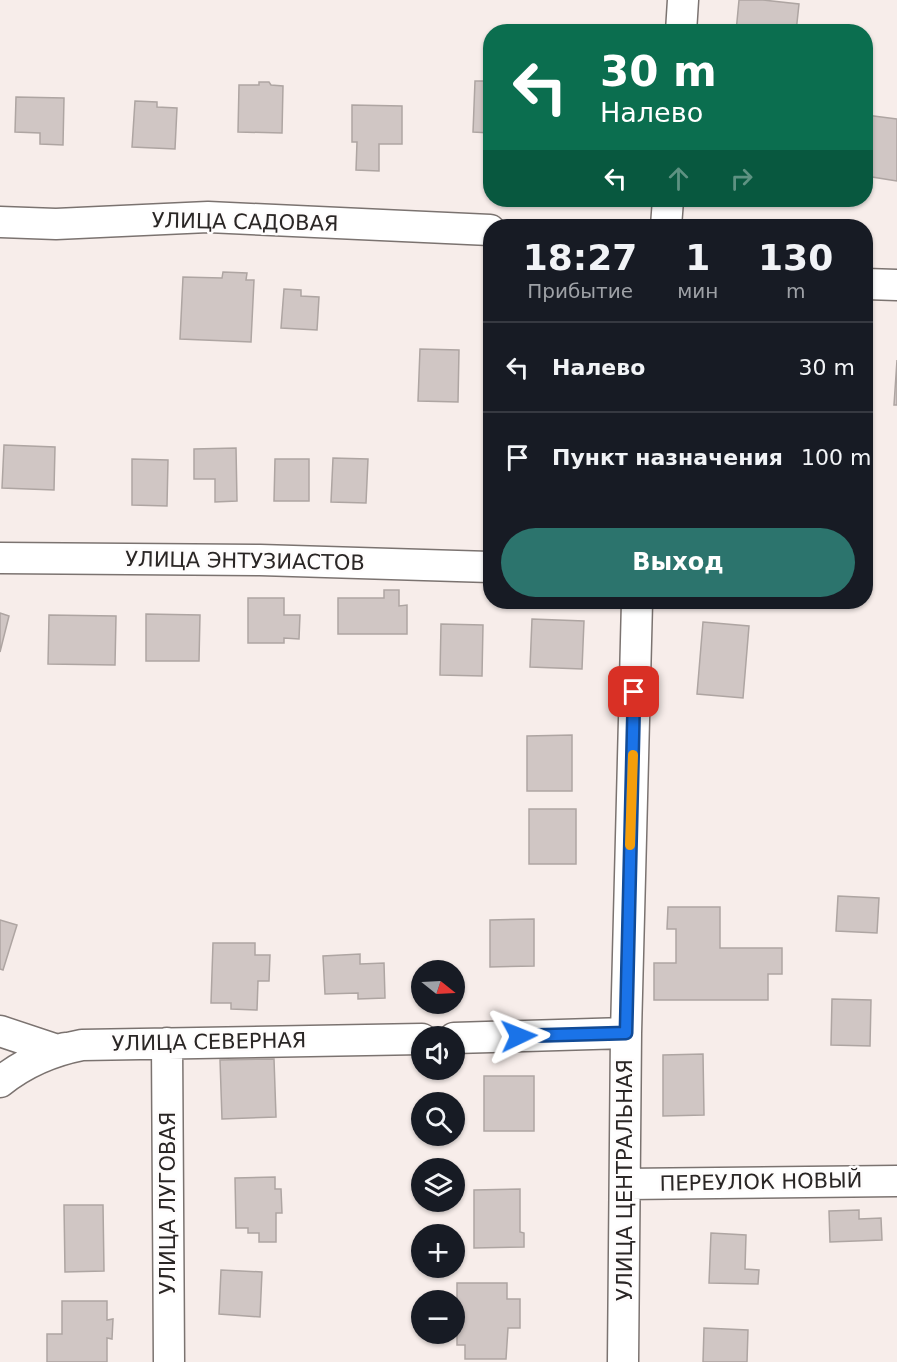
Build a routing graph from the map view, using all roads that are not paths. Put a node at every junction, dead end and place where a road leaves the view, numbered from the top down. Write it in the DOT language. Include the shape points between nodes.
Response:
graph roads {
  1 [pos="683,0"];
  2 [pos="682,24"];
  3 [pos="0,222"];
  4 [pos="483,230"];
  5 [pos="873,284"];
  6 [pos="897,285"];
  7 [pos="0,558"];
  8 [pos="483,567"];
  9 [pos="637,609"];
  10 [pos="0,1031"];
  11 [pos="620,1034"];
  12 [pos="465,1037"];
  13 [pos="411,1038"];
  14 [pos="163,1043"];
  15 [pos="57,1050"];
  16 [pos="0,1082"];
  17 [pos="897,1181"];
  18 [pos="625,1184"];
  19 [pos="170,1362"];
  20 [pos="623,1362"];
  1 -- 2 [label="street"];
  3 -- 4 [label="street, УЛИЦА САДОВАЯ" via="56,224 208,217"];
  5 -- 6 [label="street"];
  7 -- 8 [label="street, УЛИЦА ЭНТУЗИАСТОВ"];
  9 -- 11 [label="street, УЛИЦА ЦЕНТРАЛЬНАЯ"];
  10 -- 15 [label="street, УЛИЦА СЕВЕРНАЯ"];
  11 -- 12 [label="street"];
  11 -- 18 [label="street, УЛИЦА ЦЕНТРАЛЬНАЯ"];
  13 -- 14 [label="street, УЛИЦА СЕВЕРНАЯ"];
  14 -- 15 [label="street, УЛИЦА СЕВЕРНАЯ" via="82,1045"];
  14 -- 19 [label="street"];
  15 -- 16 [label="street" via="19,1067"];
  17 -- 18 [label="street, ПЕРЕУЛОК НОВЫЙ"];
  18 -- 20 [label="street, УЛИЦА ЦЕНТРАЛЬНАЯ"];
}
